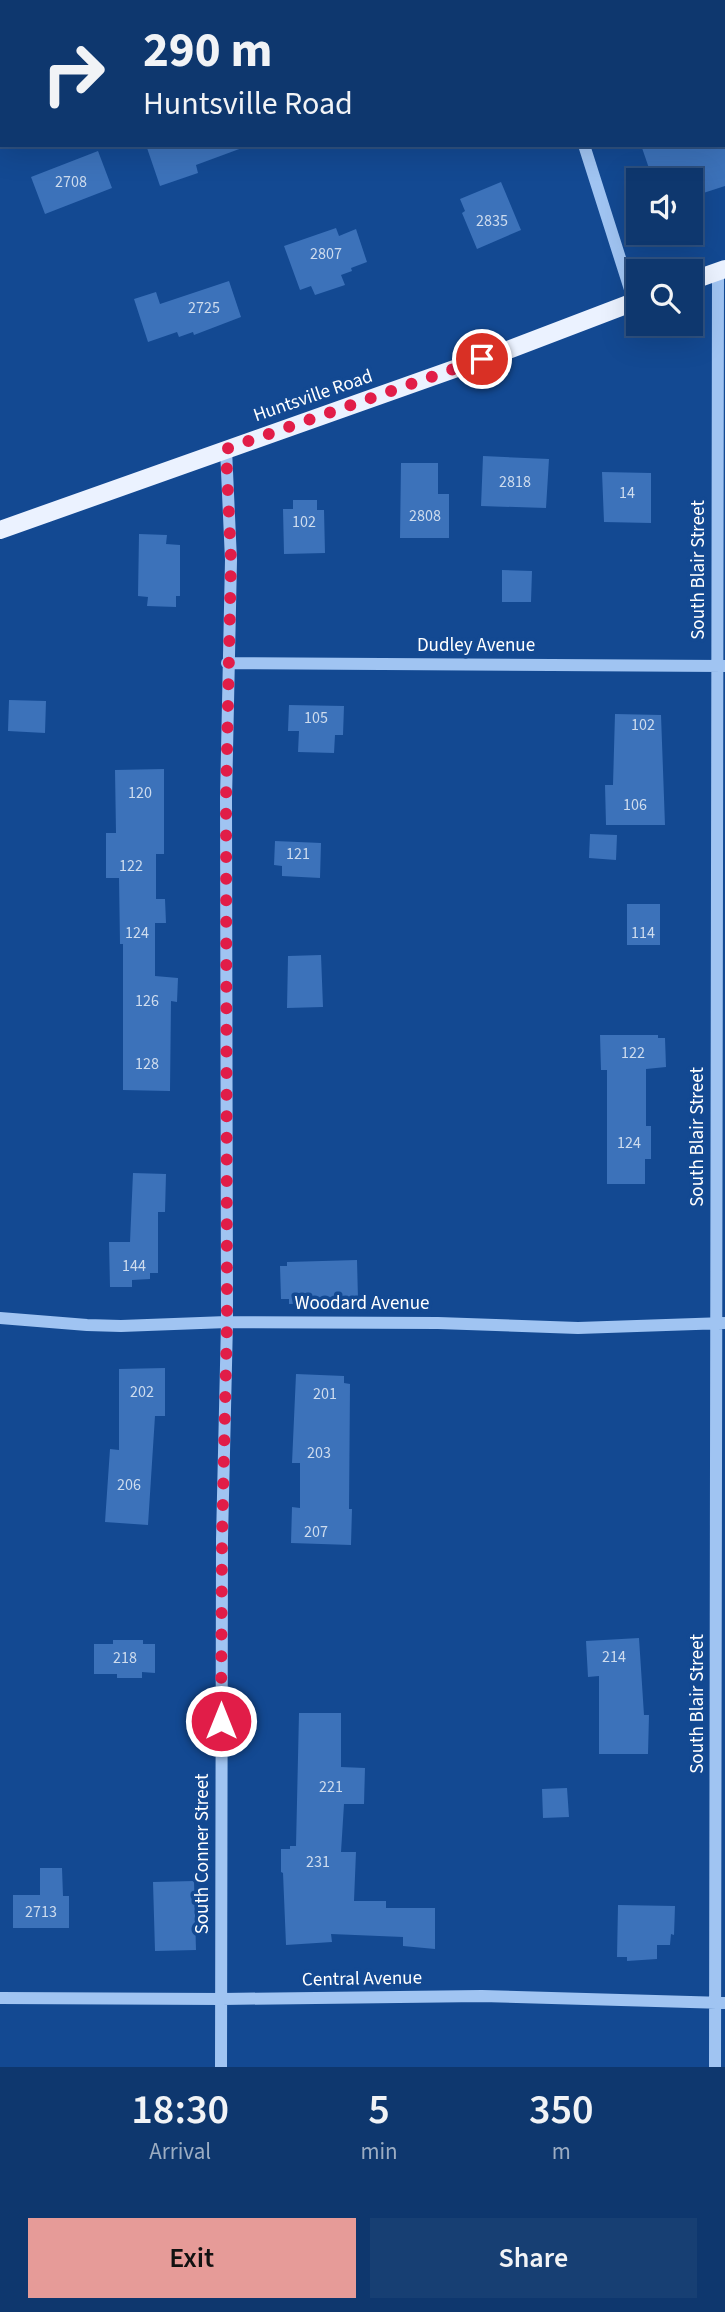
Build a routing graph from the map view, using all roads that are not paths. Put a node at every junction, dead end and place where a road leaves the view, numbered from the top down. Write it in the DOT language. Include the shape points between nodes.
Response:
graph roads {
  1 [pos="585,147"];
  2 [pos="721,270"];
  3 [pos="626,271"];
  4 [pos="703,277"];
  5 [pos="626,305"];
  6 [pos="226,449"];
  7 [pos="0,530"];
  8 [pos="228,663"];
  9 [pos="721,666"];
  10 [pos="0,1318"];
  11 [pos="227,1322"];
  12 [pos="721,1323"];
  13 [pos="0,1998"];
  14 [pos="222,1999"];
  15 [pos="720,2003"];
  16 [pos="221,2067"];
  17 [pos="715,2067"];
  1 -- 3 [label="street"];
  2 -- 4 [label="main road"];
  2 -- 9 [label="street, South Blair Street"];
  5 -- 6 [label="main road, Huntsville Road"];
  6 -- 7 [label="main road, Huntsville Road"];
  6 -- 8 [label="street, South Conner Street" via="231,560"];
  8 -- 9 [label="street, Dudley Avenue"];
  8 -- 11 [label="street, South Conner Street"];
  9 -- 12 [label="street, South Blair Street"];
  10 -- 11 [label="street, Woodard Avenue" via="87,1325"];
  11 -- 12 [label="street, Woodard Avenue" via="578,1328"];
  11 -- 14 [label="street, South Conner Street"];
  12 -- 15 [label="street, South Blair Street"];
  13 -- 14 [label="street, Central Avenue"];
  14 -- 15 [label="street, Central Avenue" via="482,1996"];
  14 -- 16 [label="street, South Conner Street"];
  15 -- 17 [label="street, South Blair Street"];
}
